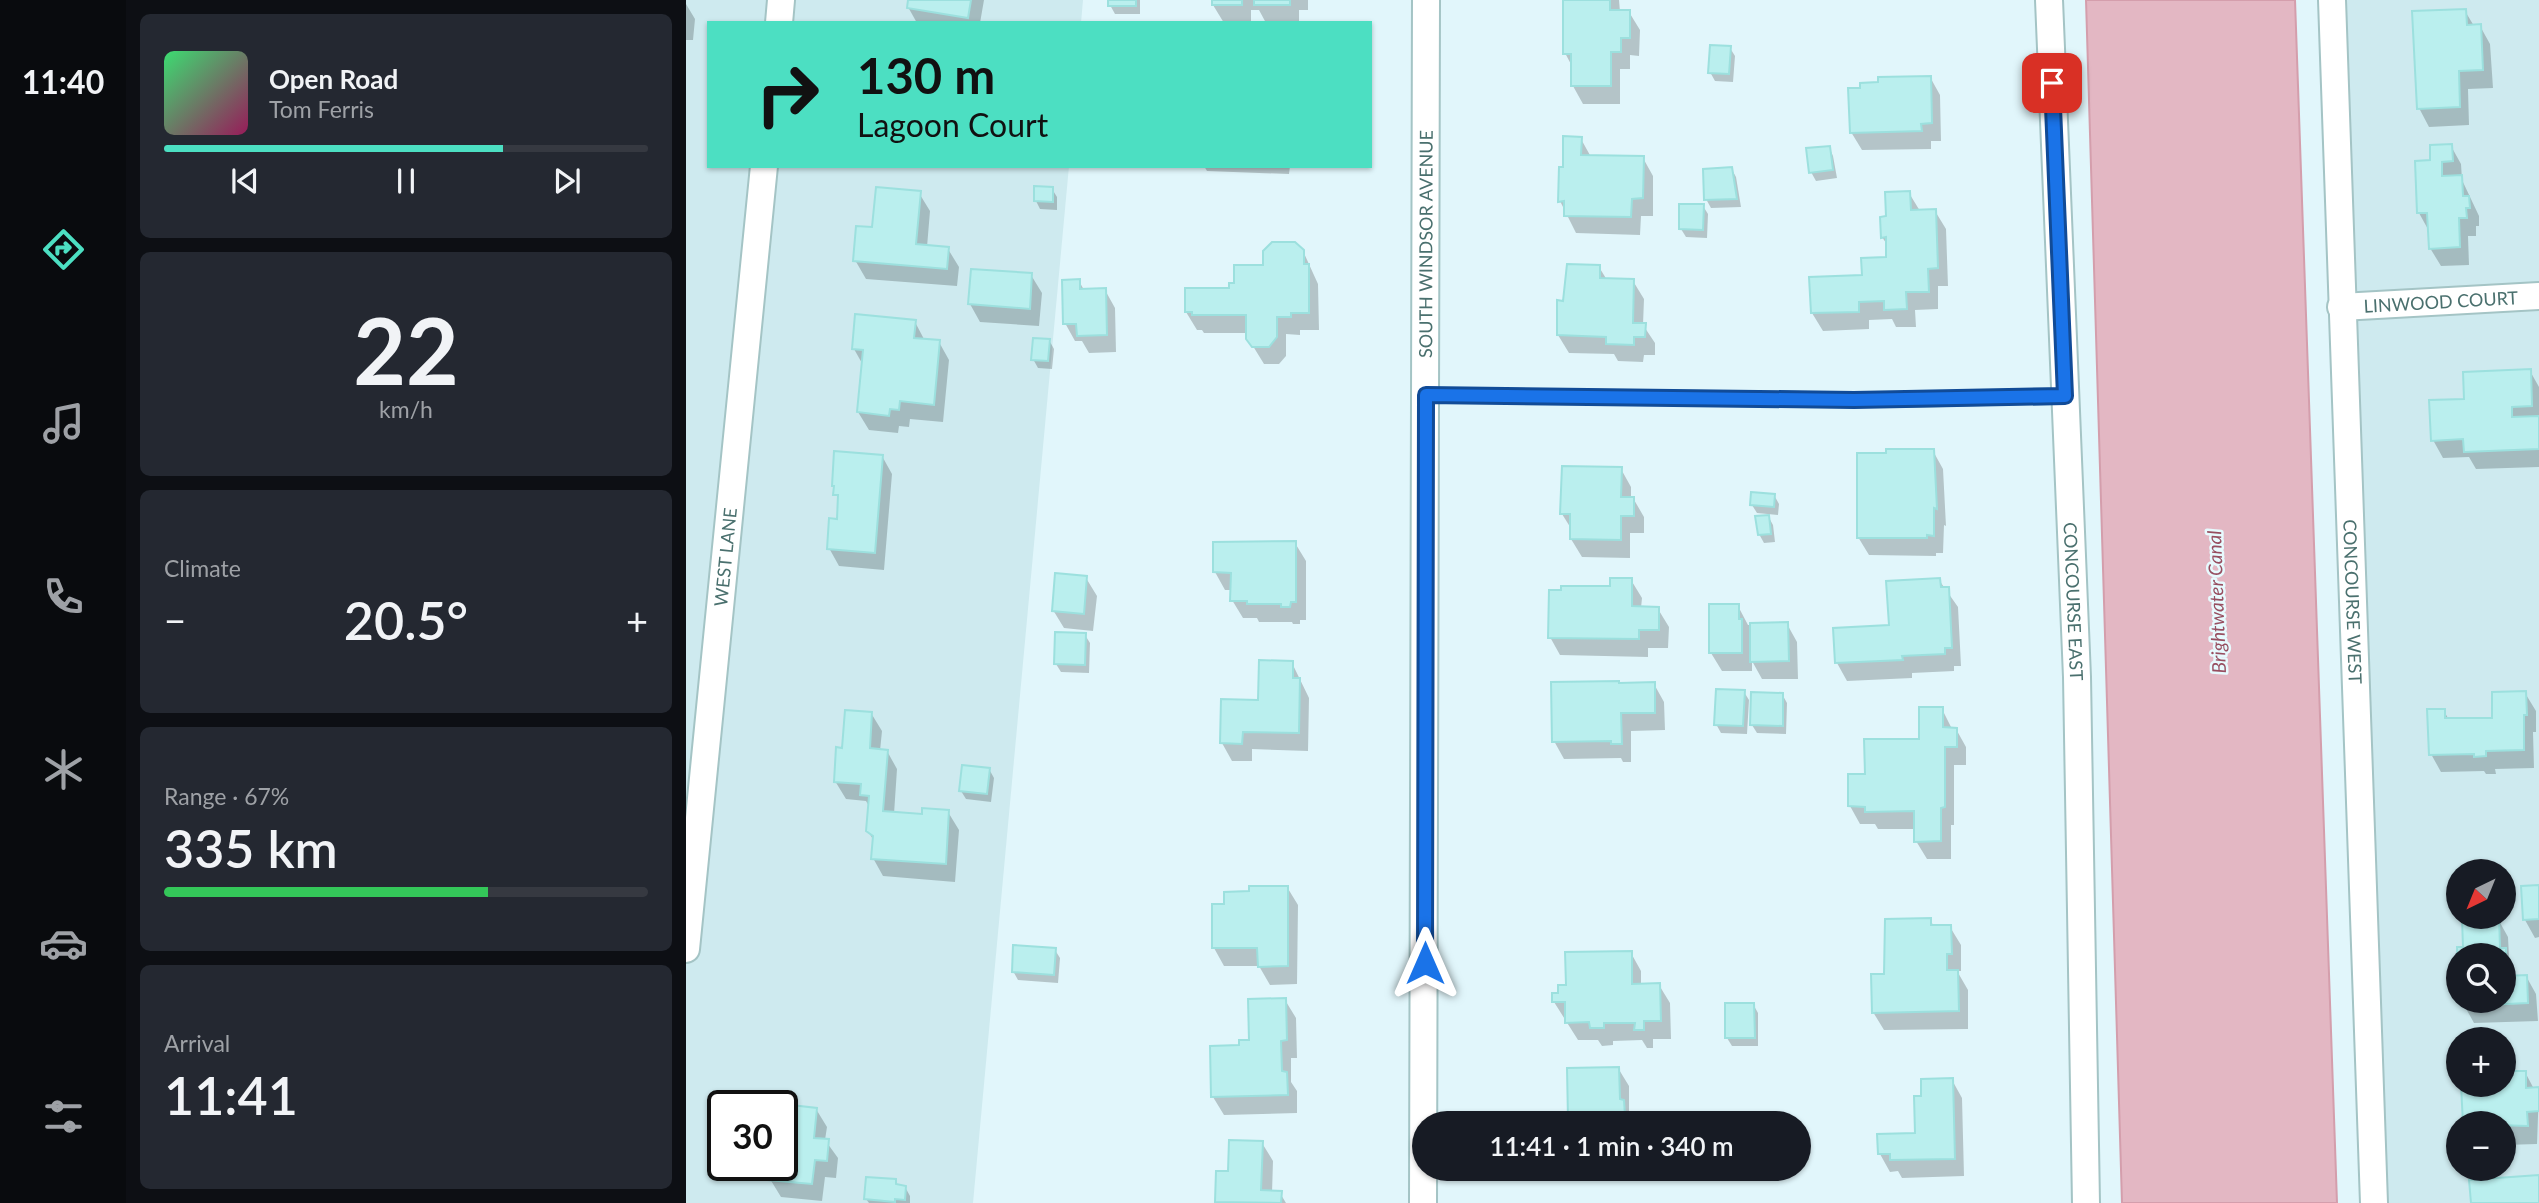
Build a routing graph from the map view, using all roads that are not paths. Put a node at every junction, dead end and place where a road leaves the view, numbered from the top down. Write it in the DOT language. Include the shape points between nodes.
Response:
graph roads {
  1 [pos="781,0"];
  2 [pos="1426,0"];
  3 [pos="2049,0"];
  4 [pos="2332,0"];
  5 [pos="779,21"];
  6 [pos="764,168"];
  7 [pos="2539,296"];
  8 [pos="2341,307"];
  9 [pos="1426,395"];
  10 [pos="2065,396"];
  11 [pos="686,949"];
  12 [pos="1423,1203"];
  13 [pos="2086,1203"];
  14 [pos="2374,1203"];
  1 -- 5 [label="street"];
  2 -- 9 [label="street, SOUTH WINDSOR AVENUE"];
  3 -- 10 [label="street, CONCOURSE EAST"];
  4 -- 8 [label="street, CONCOURSE WEST"];
  6 -- 11 [label="street, WEST LANE"];
  7 -- 8 [label="street, LINWOOD COURT"];
  8 -- 14 [label="street, CONCOURSE WEST"];
  9 -- 10 [label="lane" via="1854,400"];
  9 -- 12 [label="street, SOUTH WINDSOR AVENUE"];
  10 -- 13 [label="street, CONCOURSE EAST" via="2077,677"];
}
